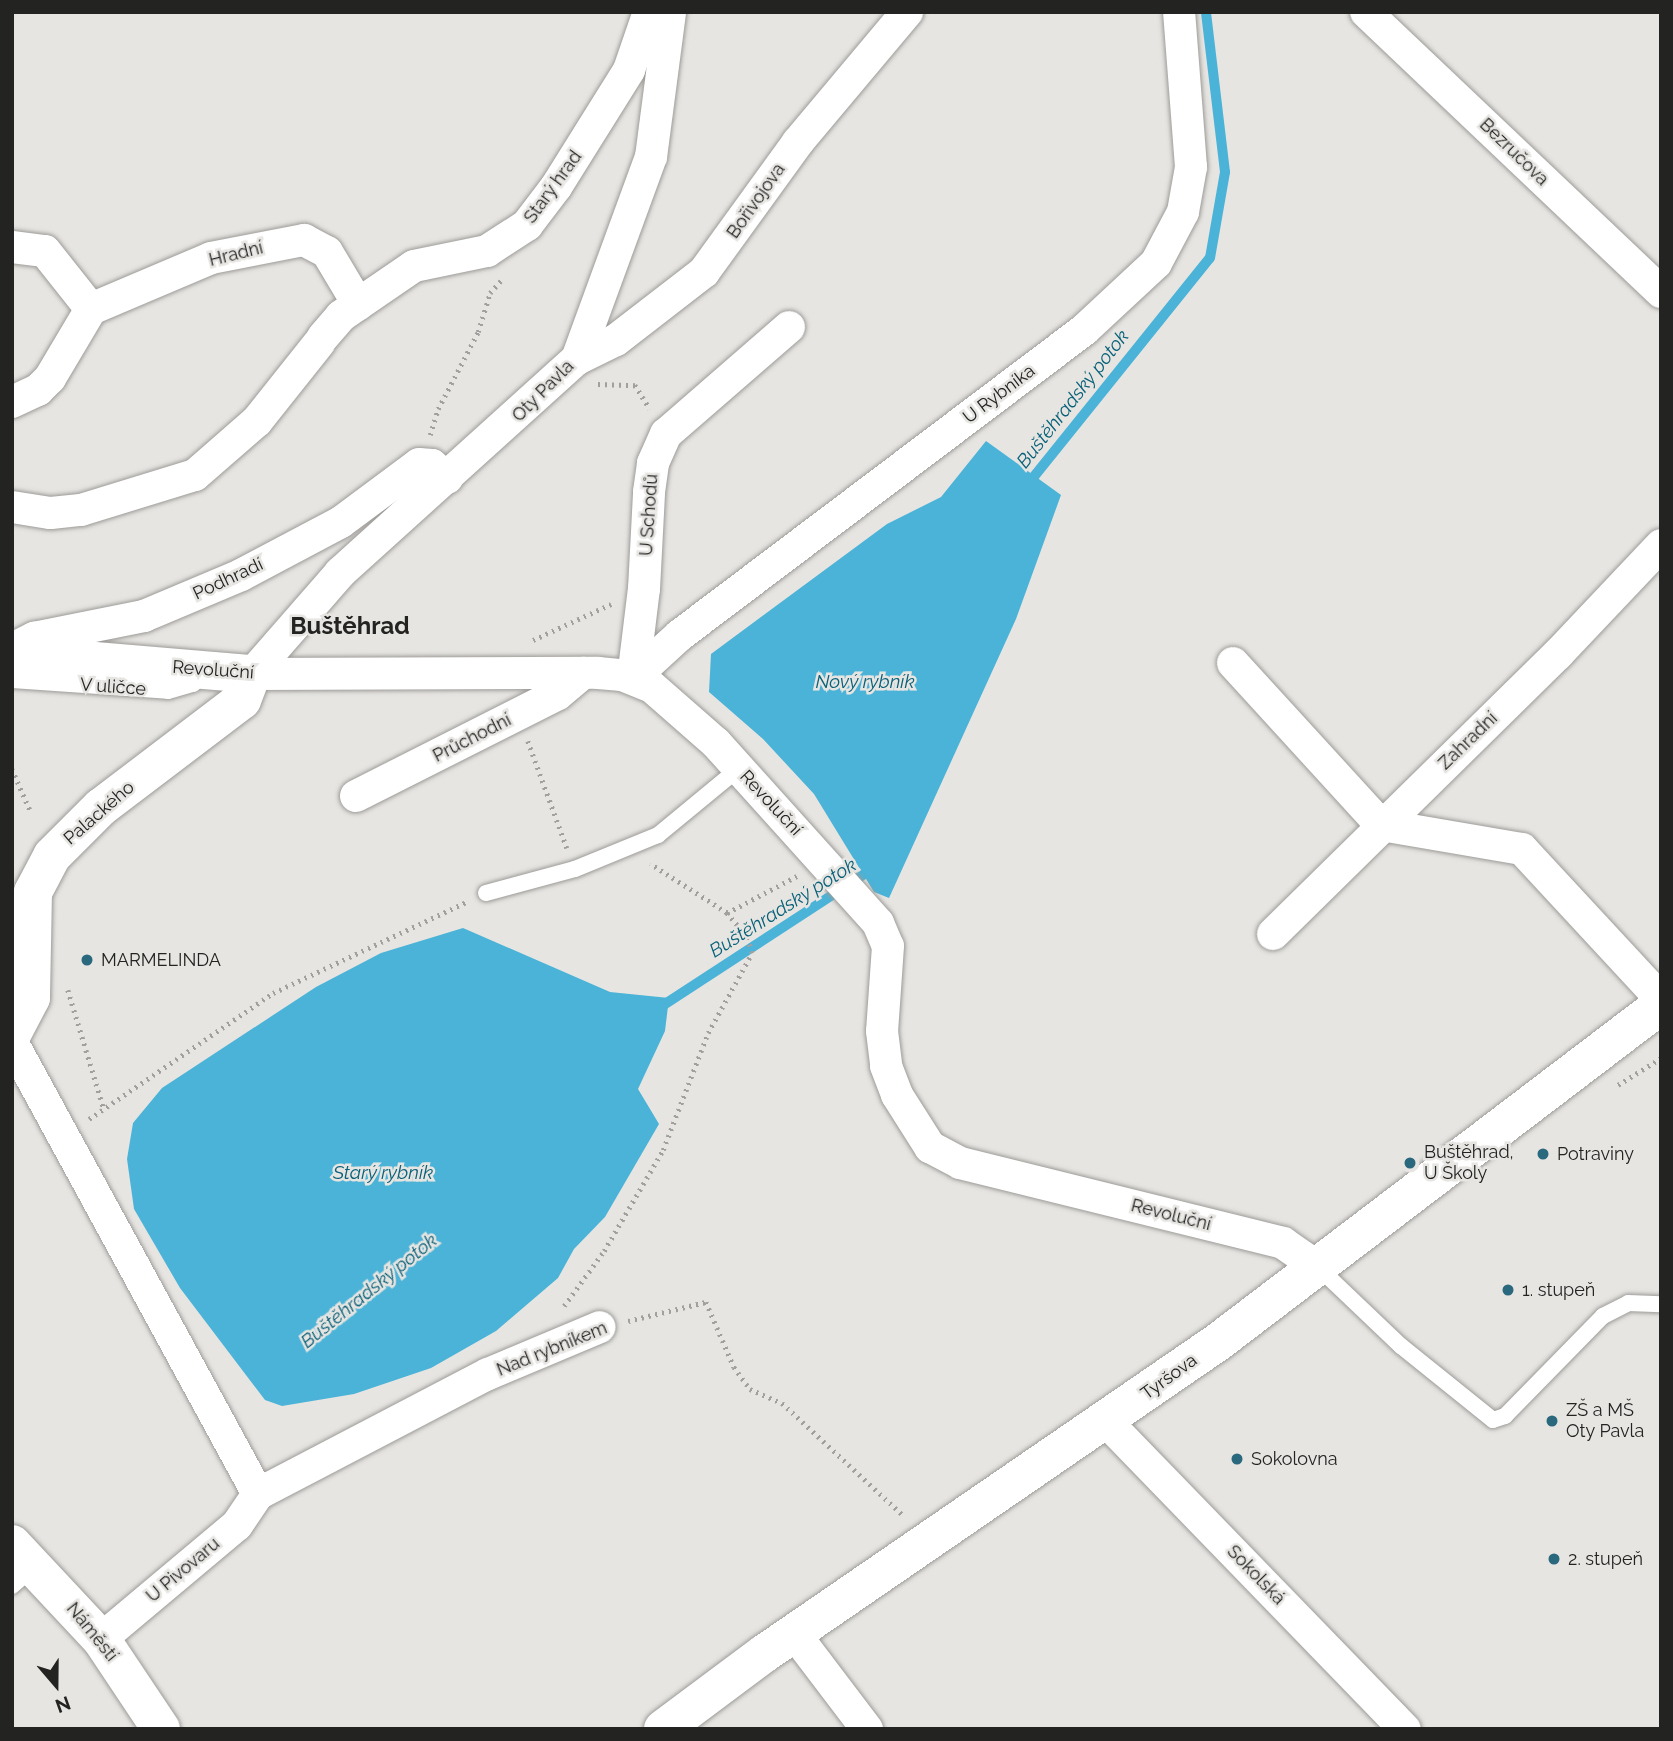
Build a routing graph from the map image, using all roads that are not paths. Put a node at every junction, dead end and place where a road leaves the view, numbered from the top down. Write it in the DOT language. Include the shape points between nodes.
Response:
graph roads {
  1 [pos="649,12"];
  2 [pos="670,12"];
  3 [pos="907,12"];
  4 [pos="1179,12"];
  5 [pos="1366,12"];
  6 [pos="12,247"];
  7 [pos="1661,292"];
  8 [pos="358,304"];
  9 [pos="91,309"];
  10 [pos="789,327"];
  11 [pos="582,371"];
  12 [pos="12,402"];
  13 [pos="435,470"];
  14 [pos="12,507"];
  15 [pos="1661,545"];
  16 [pos="12,649"];
  17 [pos="12,654"];
  18 [pos="1233,663"];
  19 [pos="206,668"];
  20 [pos="583,673"];
  21 [pos="252,674"];
  22 [pos="633,678"];
  23 [pos="12,680"];
  24 [pos="738,769"];
  25 [pos="356,796"];
  26 [pos="1381,825"];
  27 [pos="486,893"];
  28 [pos="1273,934"];
  29 [pos="24,939"];
  30 [pos="1661,999"];
  31 [pos="1661,1005"];
  32 [pos="12,1034"];
  33 [pos="12,1042"];
  34 [pos="1319,1268"];
  35 [pos="1661,1304"];
  36 [pos="600,1327"];
  37 [pos="1107,1422"];
  38 [pos="258,1494"];
  39 [pos="20,1565"];
  40 [pos="794,1633"];
  41 [pos="101,1639"];
  42 [pos="161,1729"];
  43 [pos="663,1729"];
  44 [pos="867,1729"];
  45 [pos="1405,1729"];
  1 -- 8 [label="street, Starý hrad" via="638,51 605,110 550,196 516,234 478,254 424,261"];
  2 -- 11 [label="street, Oty Pavla" via="651,157"];
  3 -- 11 [label="street, Bořivojova" via="798,142 704,272"];
  4 -- 22 [label="street, U Rybníka" via="1191,167 1184,212 1156,263 1084,330 691,627"];
  5 -- 7 [label="street, Bezručova"];
  6 -- 9 [label="street" via="45,251"];
  8 -- 9 [label="street, Hradní" via="327,252 304,240 211,258"];
  8 -- 14 [label="street, Starý hrad" via="335,321 257,421 195,475 81,510 51,513"];
  9 -- 12 [label="street" via="50,378 38,390"];
  10 -- 22 [label="street, U Schodů" via="666,434 653,463"];
  11 -- 13 [label="street, Oty Pavla"];
  13 -- 16 [label="street, Podhradí" via="241,575 144,616 34,638"];
  13 -- 21 [label="street, Oty Pavla"];
  15 -- 26 [label="street, Zahradní" via="1558,654"];
  17 -- 19 [label="street, Revoluční"];
  18 -- 26 [label="street"];
  19 -- 21 [label="street, Revoluční"];
  19 -- 23 [label="lane, V uličce" via="193,684 168,691"];
  20 -- 21 [label="street, Revoluční"];
  20 -- 22 [label="street, Revoluční"];
  20 -- 25 [label="street, Průchodní" via="558,694"];
  21 -- 29 [label="street, Palackého" via="242,700 101,807 52,856 33,892"];
  22 -- 24 [label="street, Revoluční" via="680,708"];
  24 -- 27 [label="lane" via="658,835 628,850"];
  24 -- 34 [label="street, Revoluční" via="818,869 878,923 889,959 882,1014 885,1058 897,1095 930,1147 960,1163 1283,1243"];
  26 -- 28 [label="street, Zahradní"];
  26 -- 30 [label="street" via="1522,849"];
  29 -- 32 [label="street, Palackého" via="31,998"];
  31 -- 34 [label="street, Tyršova"];
  33 -- 38 [label="street"];
  34 -- 35 [label="lane" via="1401,1346 1493,1420 1505,1416 1603,1315 1628,1303"];
  34 -- 37 [label="street, Tyršova"];
  36 -- 38 [label="street, Nad rybníkem" via="488,1374"];
  37 -- 40 [label="street, Tyršova"];
  37 -- 45 [label="street, Sokolská"];
  38 -- 41 [label="street, U Pivovaru" via="237,1525"];
  39 -- 41 [label="street, Náměstí"];
  40 -- 43 [label="street, Tyršova"];
  40 -- 44 [label="street"];
  41 -- 42 [label="street, Náměstí"];
}
